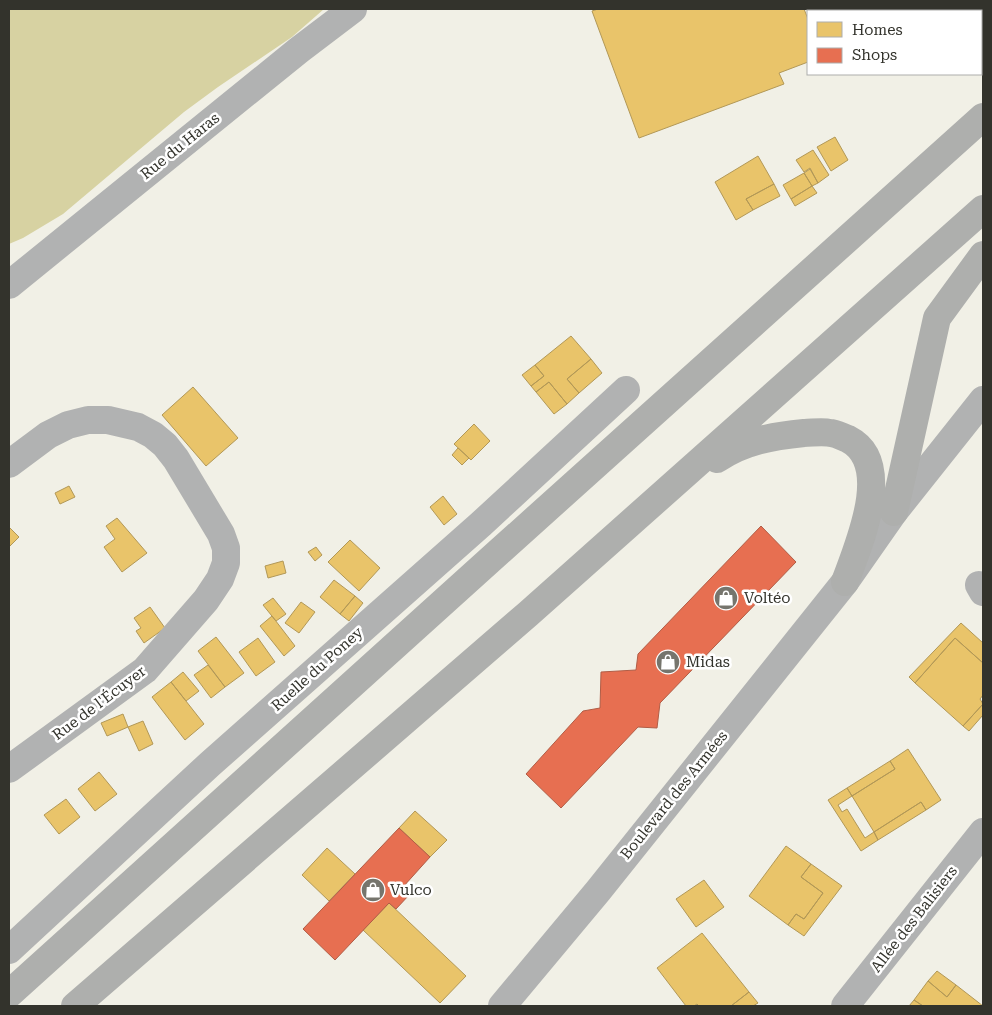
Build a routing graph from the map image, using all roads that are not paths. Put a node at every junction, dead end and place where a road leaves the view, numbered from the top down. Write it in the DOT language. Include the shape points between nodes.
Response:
graph roads {
  1 [pos="353,9"];
  2 [pos="983,118"];
  3 [pos="983,209"];
  4 [pos="983,255"];
  5 [pos="9,285"];
  6 [pos="626,390"];
  7 [pos="983,400"];
  8 [pos="9,464"];
  9 [pos="645,510"];
  10 [pos="894,512"];
  11 [pos="845,582"];
  12 [pos="9,769"];
  13 [pos="983,832"];
  14 [pos="72,936"];
  15 [pos="9,950"];
  16 [pos="9,979"];
  17 [pos="9,994"];
  18 [pos="75,1006"];
  19 [pos="502,1006"];
  20 [pos="846,1006"];
  1 -- 5 [label="street, Rue du Haras"];
  2 -- 14 [label="highway"];
  3 -- 9 [label="highway"];
  4 -- 10 [label="highway" via="937,318"];
  6 -- 15 [label="street, Ruelle du Poney" via="481,524 210,764"];
  7 -- 10 [label="street, Boulevard des Armées"];
  8 -- 12 [label="street, Rue de l'Écuyer" via="48,435 68,425 108,420 138,427 165,445 176,459 226,548 226,563 215,586 145,670"];
  9 -- 11 [label="highway" via="742,445 788,434 830,432 862,448 870,472 864,527"];
  9 -- 18 [label="highway"];
  10 -- 11 [label="street, Boulevard des Armées"];
  11 -- 19 [label="street, Boulevard des Armées"];
  13 -- 20 [label="street, Allée des Balisiers"];
  14 -- 16 [label="highway" via="44,948"];
  14 -- 17 [label="highway"];
}
